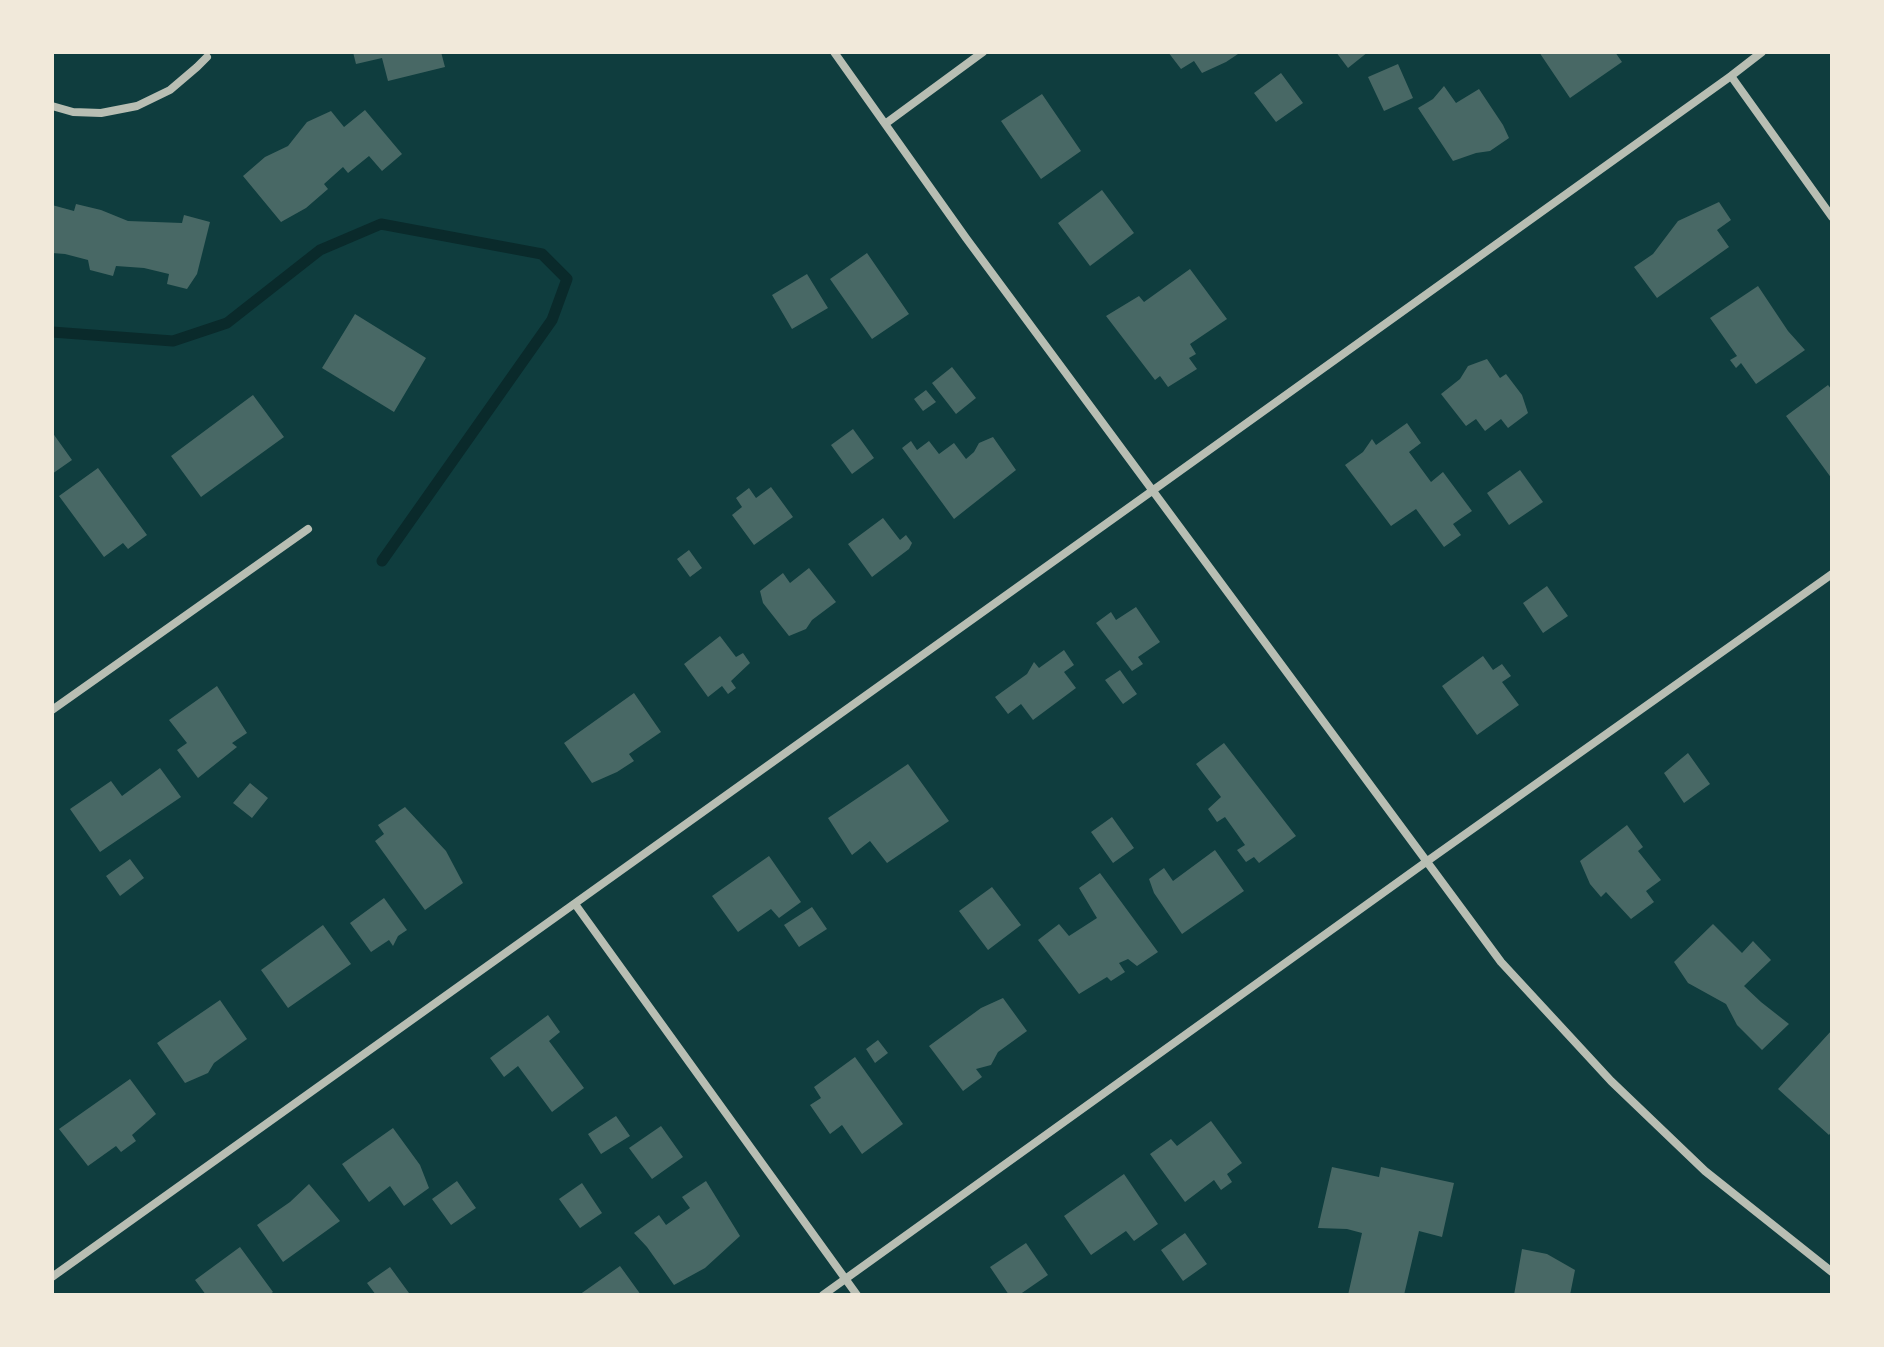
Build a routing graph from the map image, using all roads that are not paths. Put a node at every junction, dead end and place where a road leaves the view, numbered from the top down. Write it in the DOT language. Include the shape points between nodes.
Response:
graph roads {
  1 [pos="834,52"];
  2 [pos="983,52"];
  3 [pos="1762,52"];
  4 [pos="207,57"];
  5 [pos="1731,76"];
  6 [pos="52,106"];
  7 [pos="885,124"];
  8 [pos="1832,217"];
  9 [pos="1152,491"];
  10 [pos="308,529"];
  11 [pos="1832,574"];
  12 [pos="52,710"];
  13 [pos="1426,862"];
  14 [pos="575,904"];
  15 [pos="1832,1272"];
  16 [pos="52,1277"];
  17 [pos="846,1279"];
  18 [pos="823,1295"];
  19 [pos="857,1295"];
  1 -- 7 [label="street"];
  2 -- 7 [label="street"];
  3 -- 5 [label="street"];
  4 -- 6 [label="street" via="170,90 137,106 101,113"];
  5 -- 8 [label="street"];
  5 -- 9 [label="street"];
  7 -- 9 [label="street"];
  9 -- 13 [label="street"];
  9 -- 14 [label="street"];
  10 -- 12 [label="street"];
  11 -- 13 [label="street"];
  13 -- 15 [label="street" via="1501,962 1611,1081 1705,1171"];
  13 -- 17 [label="street"];
  14 -- 16 [label="street"];
  14 -- 17 [label="street"];
  17 -- 18 [label="street"];
  17 -- 19 [label="street"];
}
